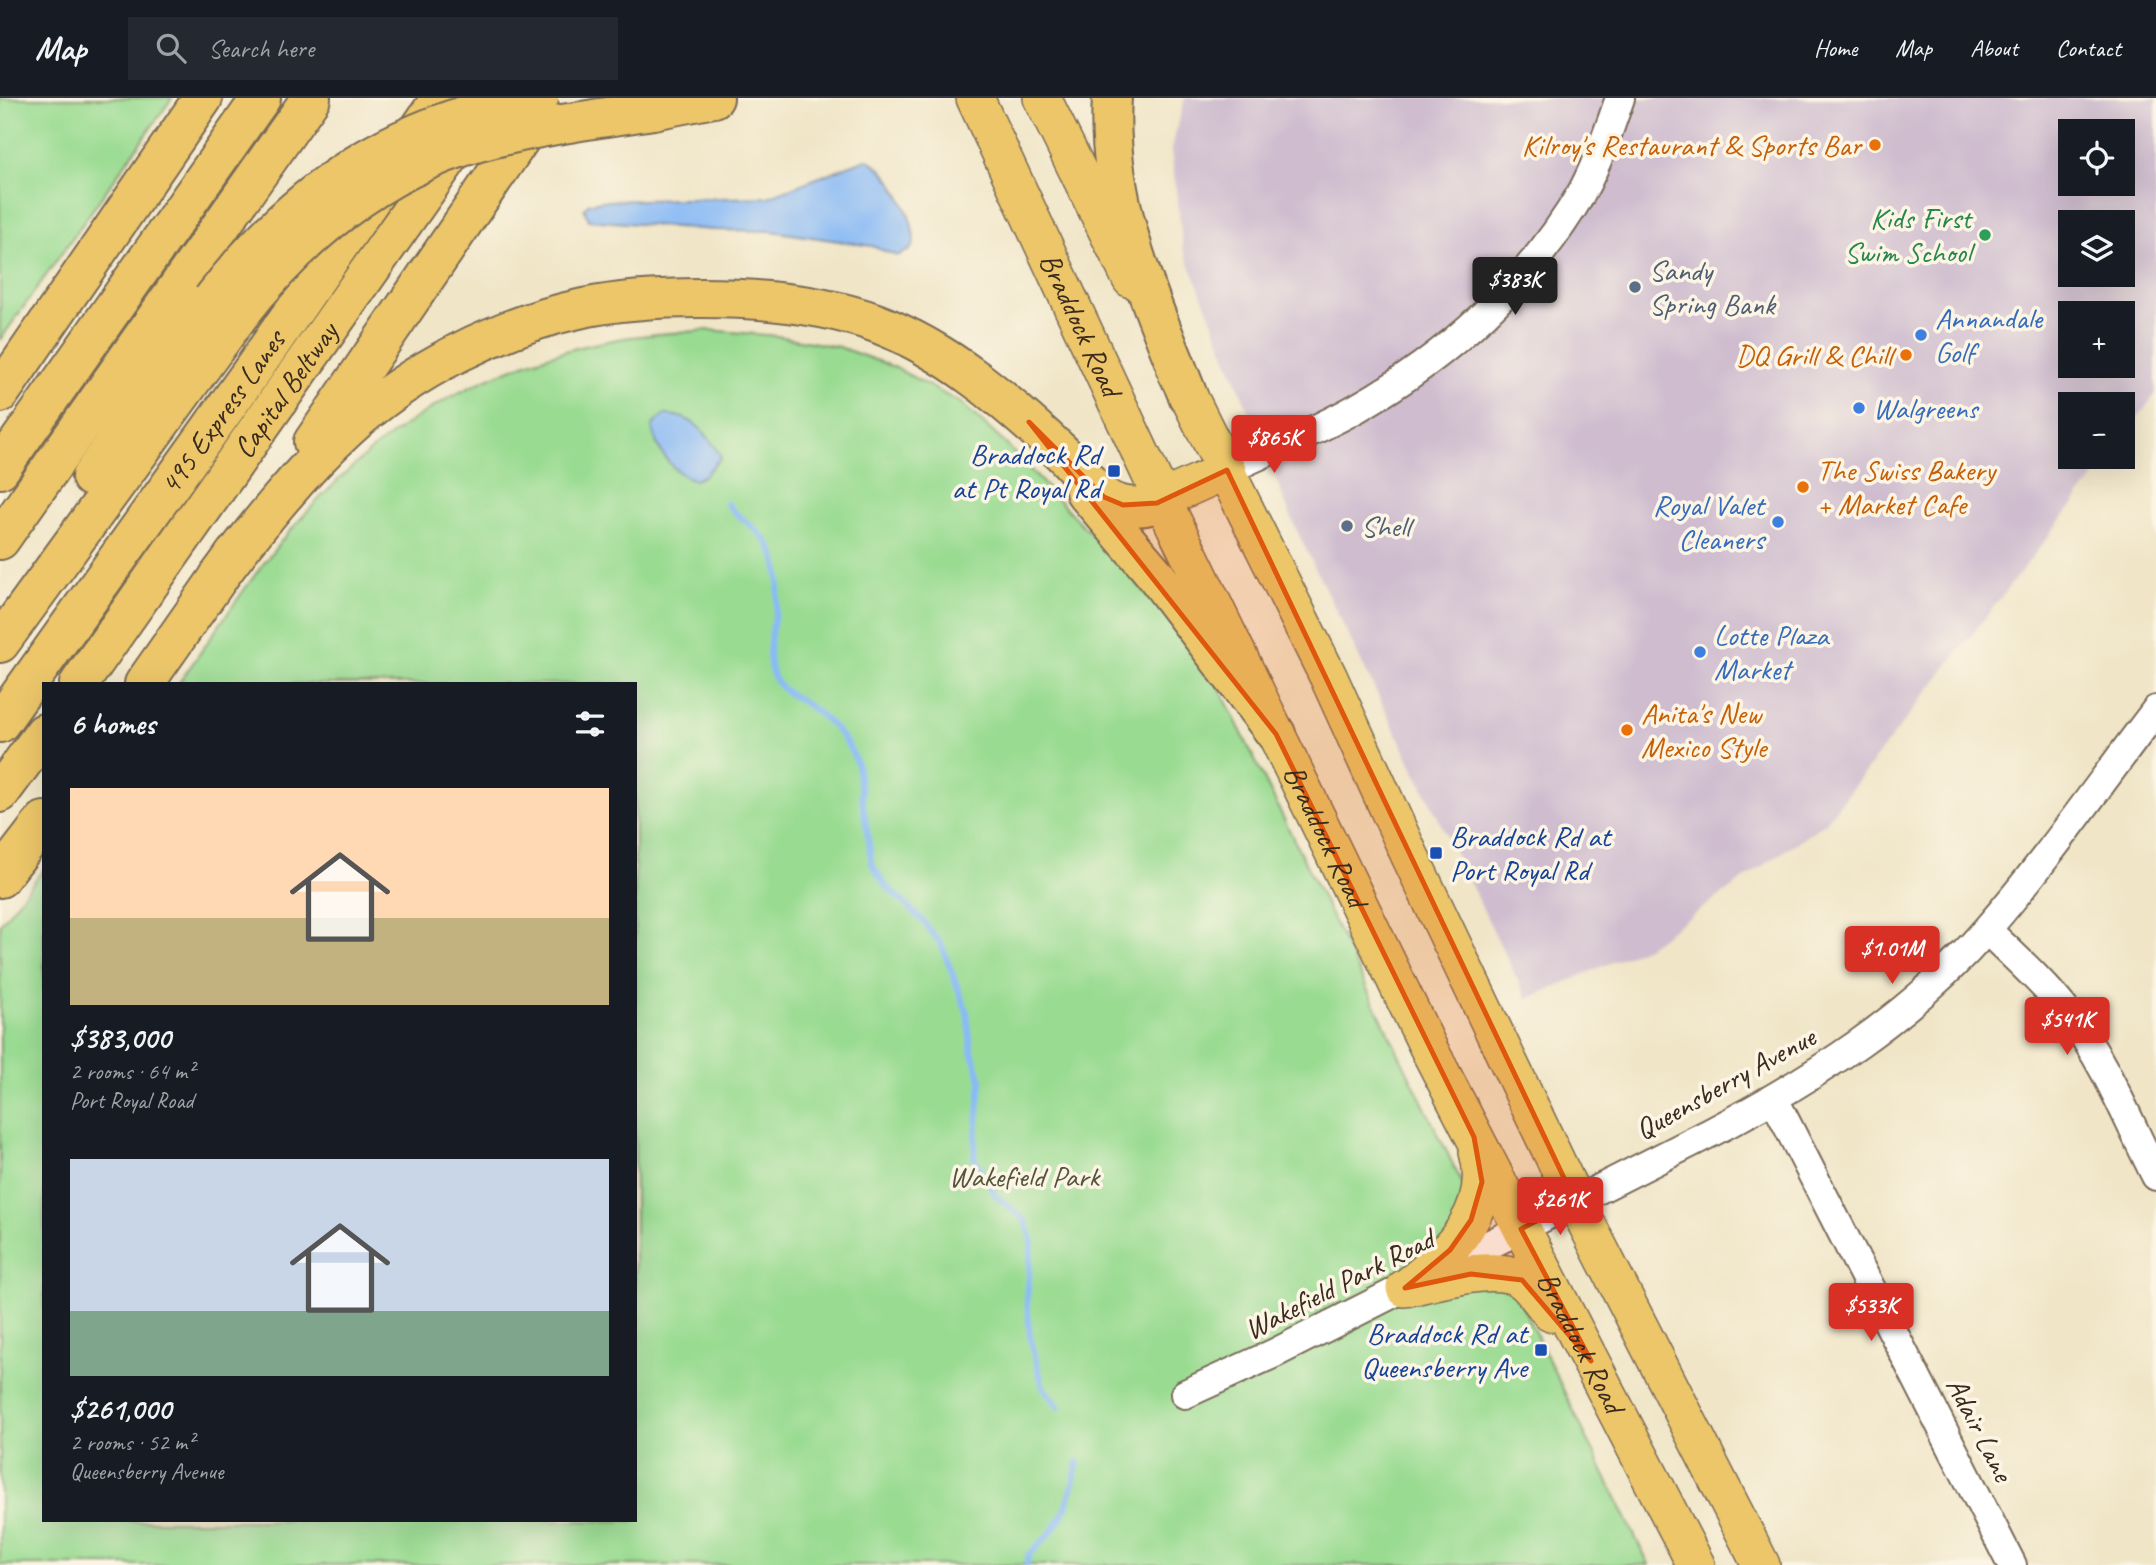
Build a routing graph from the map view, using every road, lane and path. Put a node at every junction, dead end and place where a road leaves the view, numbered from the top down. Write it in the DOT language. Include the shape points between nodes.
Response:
graph roads {
  1 [pos="202,98"];
  2 [pos="261,98"];
  3 [pos="311,98"];
  4 [pos="441,98"];
  5 [pos="491,98"];
  6 [pos="538,98"];
  7 [pos="549,98"];
  8 [pos="713,98"];
  9 [pos="975,98"];
  10 [pos="1042,98"];
  11 [pos="1112,98"];
  12 [pos="1620,98"];
  13 [pos="225,309"];
  14 [pos="0,393"];
  15 [pos="1188,396"];
  16 [pos="1029,422"];
  17 [pos="0,469"];
  18 [pos="1227,470"];
  19 [pos="1162,499"];
  20 [pos="0,540"];
  21 [pos="219,576"];
  22 [pos="0,604"];
  23 [pos="0,643"];
  24 [pos="80,682"];
  25 [pos="145,682"];
  26 [pos="2156,710"];
  27 [pos="0,723"];
  28 [pos="1276,734"];
  29 [pos="42,736"];
  30 [pos="0,793"];
  31 [pos="42,824"];
  32 [pos="0,878"];
  33 [pos="1987,930"];
  34 [pos="1774,1099"];
  35 [pos="1474,1137"];
  36 [pos="2156,1176"];
  37 [pos="1575,1201"];
  38 [pos="1521,1229"];
  39 [pos="1405,1288"];
  40 [pos="1591,1361"];
  41 [pos="1185,1394"];
  42 [pos="1696,1565"];
  43 [pos="1761,1565"];
  44 [pos="2012,1565"];
  1 -- 14 [label="highway"];
  2 -- 17 [label="highway"];
  3 -- 20 [label="highway"];
  4 -- 27 [label="highway, 495 Express Lanes"];
  5 -- 24 [label="highway, Capital Beltway"];
  6 -- 13 [label="highway, bridge" via="468,113 366,158 274,226"];
  7 -- 21 [label="highway"];
  8 -- 13 [label="highway, bridge" via="477,142 425,162 336,215"];
  9 -- 19 [label="main road, Braddock Road"];
  10 -- 15 [label="main road, Braddock Road"];
  11 -- 15 [label="highway" via="1114,177 1127,230"];
  12 -- 18 [label="street" via="1582,191 1522,273 1486,312 1446,347 1367,401"];
  13 -- 22 [label="highway"];
  13 -- 23 [label="highway"];
  15 -- 18 [label="main road, Braddock Road"];
  16 -- 19 [label="highway" via="1104,497 1141,506"];
  16 -- 21 [label="highway" via="934,349 874,323 801,305 729,298 650,299 583,308 462,351 401,387 349,427 299,477"];
  16 -- 28 [label="highway" via="1154,573"];
  18 -- 19 [label="main road"];
  18 -- 37 [label="main road, Braddock Road"];
  19 -- 28 [label="main road, Braddock Road"];
  21 -- 25 [label="highway"];
  26 -- 33 [label="street, Queensberry Avenue"];
  28 -- 35 [label="main road, Braddock Road"];
  29 -- 30 [label="highway"];
  31 -- 32 [label="highway"];
  33 -- 34 [label="street, Queensberry Avenue" via="1891,1019"];
  33 -- 36 [label="street" via="2070,1016"];
  34 -- 37 [label="street, Queensberry Avenue"];
  34 -- 44 [label="street, Adair Lane"];
  35 -- 38 [label="main road, Braddock Road"];
  35 -- 39 [label="main road" via="1482,1182 1471,1220 1443,1258"];
  37 -- 38 [label="street, Queensberry Avenue"];
  37 -- 43 [label="main road, Braddock Road"];
  38 -- 39 [label="street, Wakefield Park Road"];
  38 -- 40 [label="main road, Braddock Road"];
  39 -- 40 [label="main road" via="1471,1274 1506,1274 1522,1280"];
  39 -- 41 [label="street, Wakefield Park Road"];
  40 -- 42 [label="main road, Braddock Road"];
}
